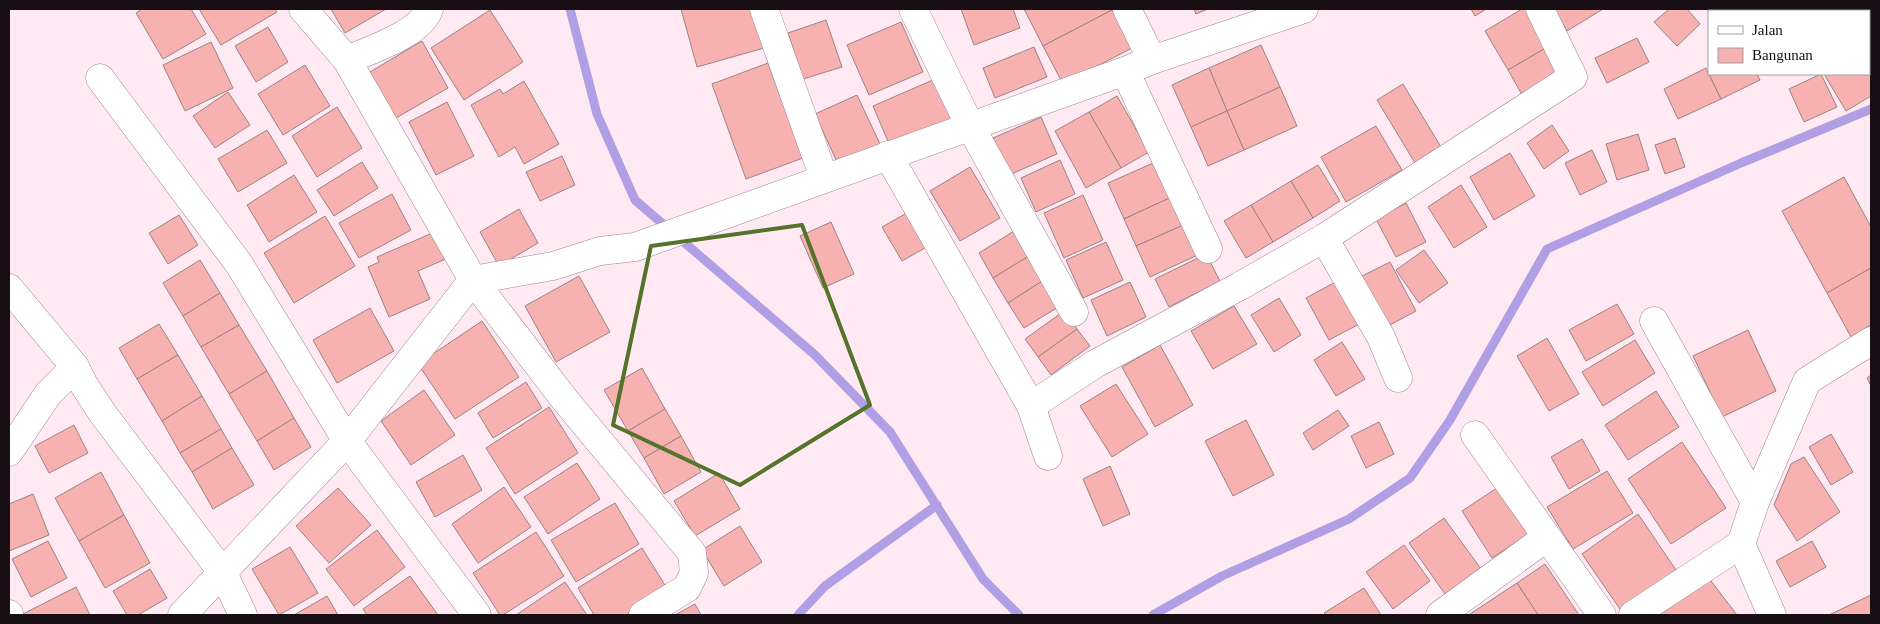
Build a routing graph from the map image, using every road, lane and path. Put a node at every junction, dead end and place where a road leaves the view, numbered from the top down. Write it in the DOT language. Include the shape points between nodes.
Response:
graph roads {
  1 [pos="303,9"];
  2 [pos="429,9"];
  3 [pos="764,9"];
  4 [pos="913,9"];
  5 [pos="1127,9"];
  6 [pos="1304,9"];
  7 [pos="1540,9"];
  8 [pos="347,60"];
  9 [pos="1152,60"];
  10 [pos="1125,71"];
  11 [pos="100,78"];
  12 [pos="970,126"];
  13 [pos="888,155"];
  14 [pos="824,178"];
  15 [pos="1324,238"];
  16 [pos="1208,249"];
  17 [pos="473,280"];
  18 [pos="9,288"];
  19 [pos="1074,312"];
  20 [pos="1654,321"];
  21 [pos="1871,341"];
  22 [pos="75,366"];
  23 [pos="1398,378"];
  24 [pos="1031,406"];
  25 [pos="1475,435"];
  26 [pos="347,441"];
  27 [pos="9,452"];
  28 [pos="1048,456"];
  29 [pos="1755,502"];
  30 [pos="1547,537"];
  31 [pos="1740,544"];
  32 [pos="223,573"];
  33 [pos="182,615"];
  34 [pos="243,615"];
  35 [pos="477,615"];
  36 [pos="643,615"];
  37 [pos="1440,615"];
  38 [pos="1602,615"];
  39 [pos="1633,615"];
  40 [pos="1772,615"];
  1 -- 8 [label="street"];
  2 -- 8 [label="street" via="427,16 413,30"];
  3 -- 14 [label="street"];
  4 -- 12 [label="street"];
  5 -- 9 [label="street"];
  6 -- 9 [label="street"];
  7 -- 15 [label="street" via="1573,77"];
  8 -- 17 [label="street"];
  9 -- 10 [label="street"];
  10 -- 12 [label="street"];
  10 -- 16 [label="street"];
  11 -- 26 [label="street" via="239,264"];
  12 -- 13 [label="street"];
  12 -- 19 [label="street"];
  13 -- 14 [label="street"];
  13 -- 24 [label="street"];
  14 -- 17 [label="street" via="635,247"];
  15 -- 23 [label="street" via="1381,337"];
  15 -- 24 [label="street" via="1095,364"];
  17 -- 26 [label="street"];
  17 -- 36 [label="street" via="565,400 692,553 694,573 687,588"];
  18 -- 22 [label="street"];
  20 -- 29 [label="street"];
  21 -- 29 [label="street" via="1807,381"];
  22 -- 27 [label="street" via="48,394"];
  22 -- 32 [label="street" via="103,414"];
  24 -- 28 [label="street"];
  25 -- 30 [label="street"];
  26 -- 32 [label="street"];
  26 -- 35 [label="street"];
  29 -- 31 [label="street"];
  30 -- 37 [label="street"];
  30 -- 38 [label="street"];
  31 -- 39 [label="street"];
  31 -- 40 [label="street"];
  32 -- 33 [label="street"];
  32 -- 34 [label="street"];
}
